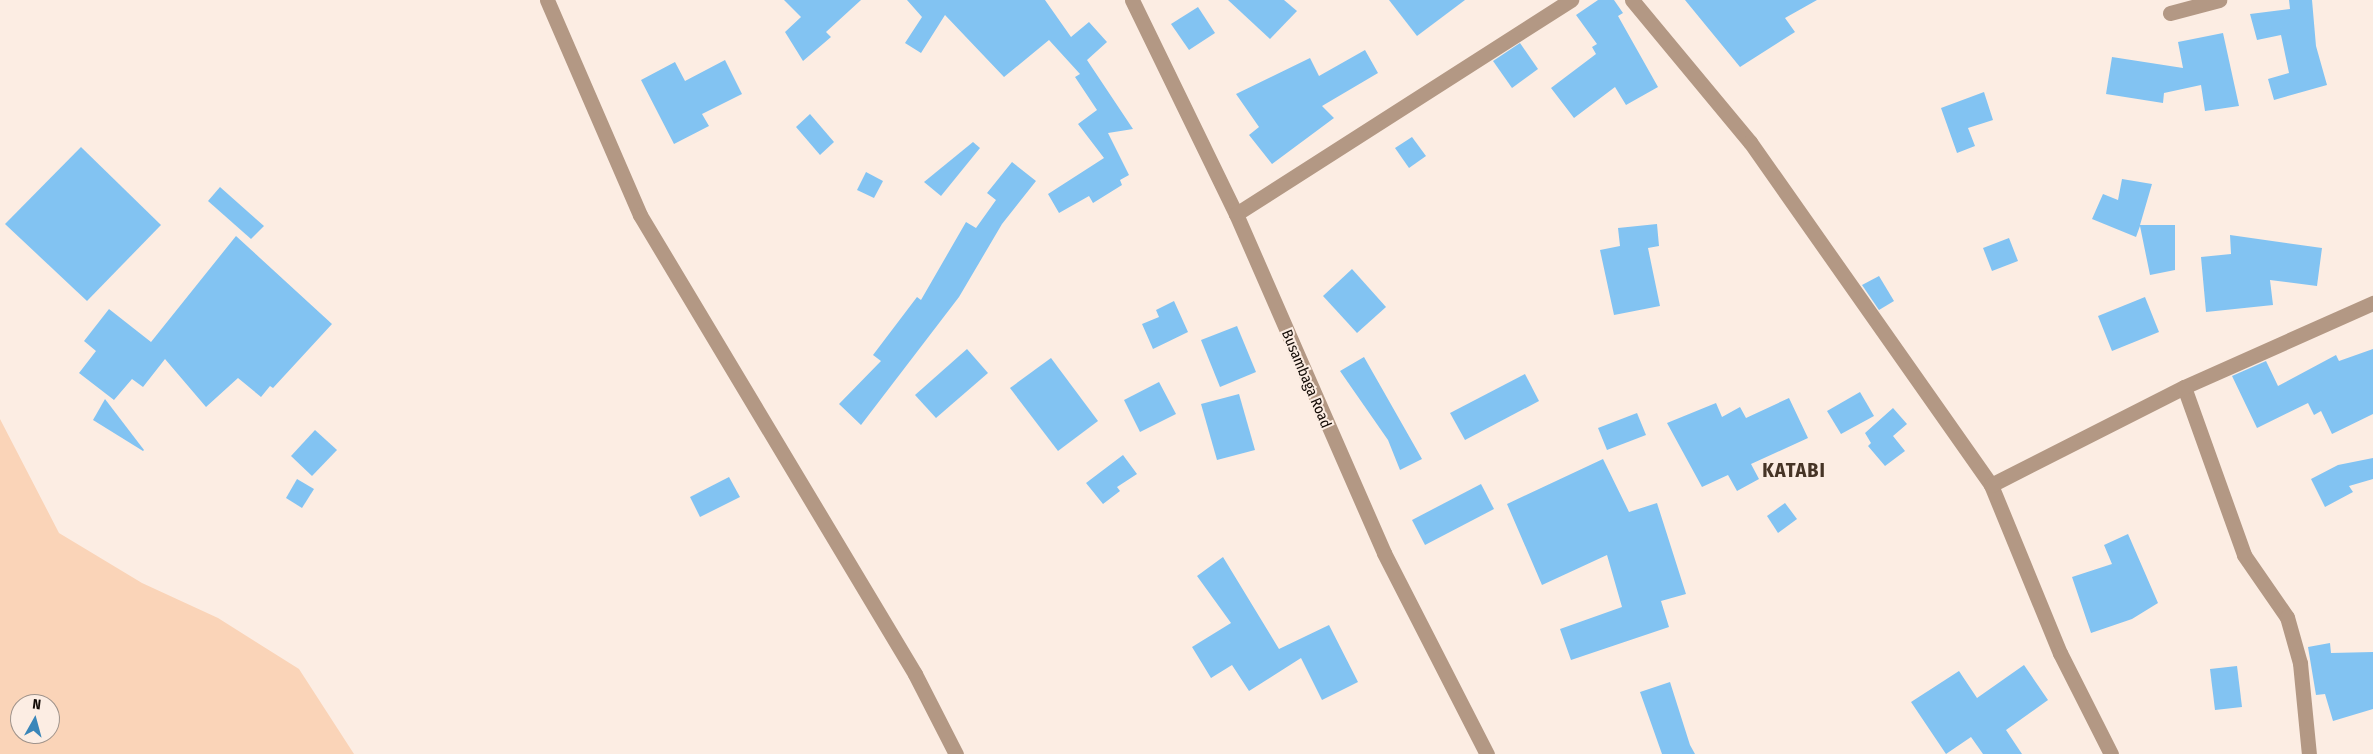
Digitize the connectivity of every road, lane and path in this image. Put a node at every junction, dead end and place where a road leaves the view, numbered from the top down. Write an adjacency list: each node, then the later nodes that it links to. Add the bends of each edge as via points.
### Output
1 (547, 0): 11 (street, via 640,215 915,674)
2 (1132, 0): 7 (street, Busambaga Road)
3 (1571, 0): 7 (street)
4 (1632, 0): 10 (street, via 1750,142)
5 (2219, 0): 6 (street)
6 (2170, 13)
7 (1236, 214): 12 (street, Busambaga Road, via 1384,553)
8 (2373, 303): 9 (street)
9 (2184, 387): 10 (street); 14 (street, via 2244,555 2287,617 2300,663)
10 (1991, 485): 13 (street, via 2060,654)
11 (956, 754)
12 (1487, 754)
13 (2111, 754)
14 (2309, 754)

